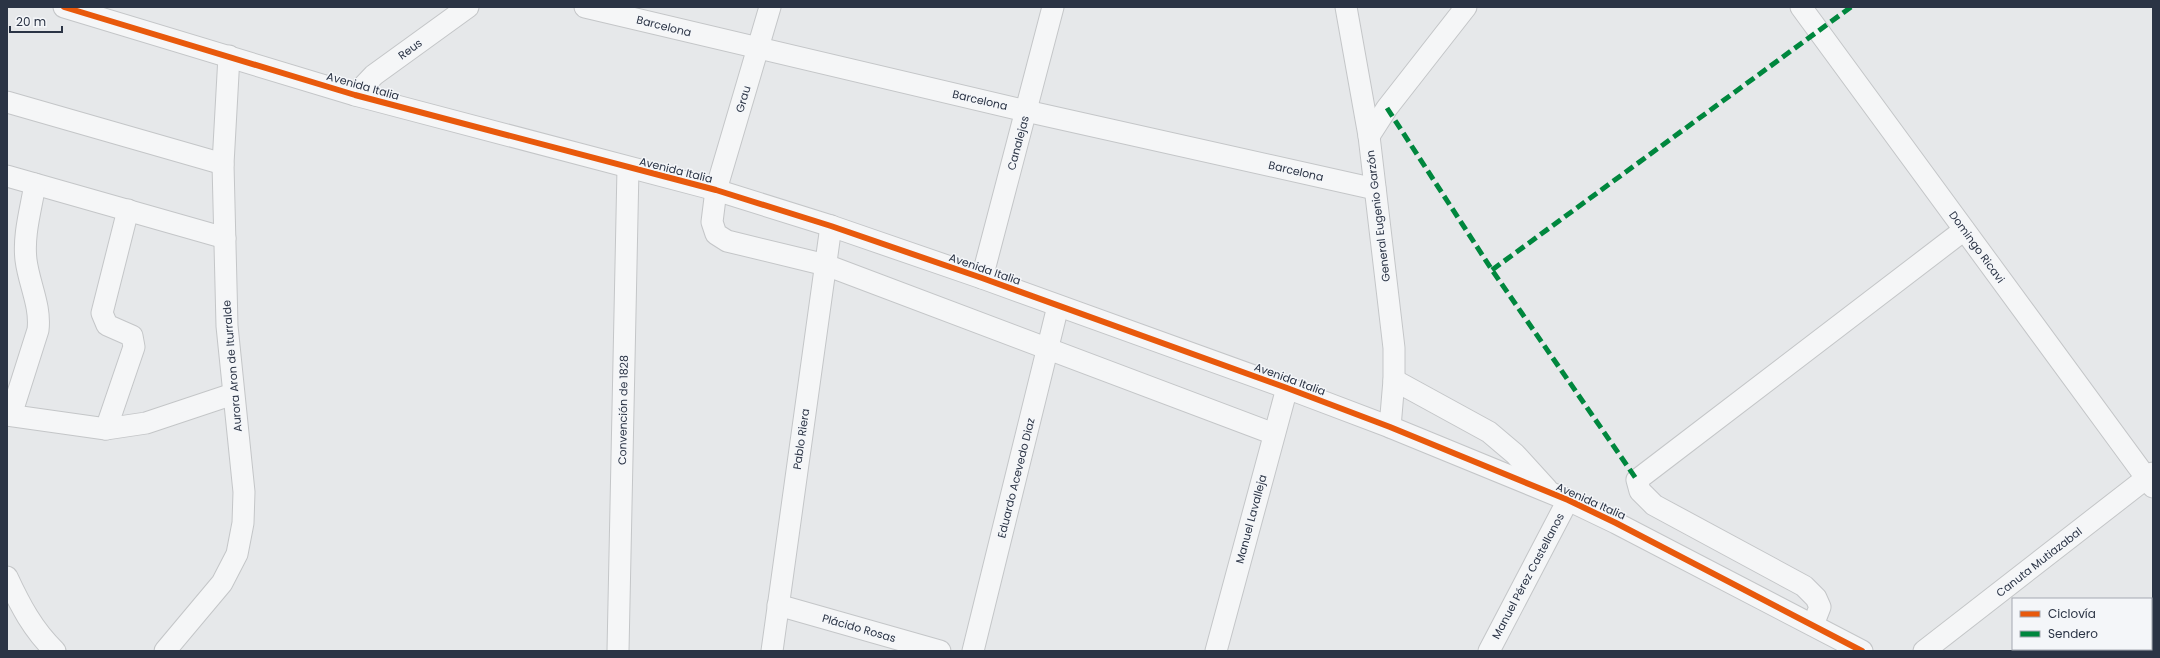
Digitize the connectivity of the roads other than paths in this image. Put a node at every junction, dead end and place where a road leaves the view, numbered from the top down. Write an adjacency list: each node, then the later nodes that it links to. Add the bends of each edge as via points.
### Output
1 (64, 7): 9 (street, Avenida Italia)
2 (468, 7): 12 (street, Reus, via 374,75)
3 (585, 7): 10 (street, Barcelona)
4 (770, 7): 10 (street, Grau)
5 (1053, 7): 14 (street, Canalejas)
6 (1346, 7): 15 (street, General Eugenio Garzón)
7 (1466, 7): 15 (street)
8 (1801, 7): 24 (street, Domingo Ricavi)
9 (106, 12): 11 (street, Avenida Italia)
10 (758, 49): 14 (street, Barcelona); 21 (street, Grau)
11 (229, 56): 12 (street, Avenida Italia); 16 (street, Aurora Aron de Iturralde)
12 (355, 95): 17 (street, Avenida Italia)
13 (7, 102): 16 (street)
14 (1026, 111): 20 (street, Barcelona); 27 (street, Canalejas)
15 (1368, 136): 20 (street, General Eugenio Garzón)
16 (223, 164): 25 (street, Aurora Aron de Iturralde)
17 (628, 168): 21 (street, Avenida Italia); 44 (street, Convención de 1828)
18 (7, 176): 19 (street)
19 (35, 184): 22 (street); 33 (street, via 25,244 26,263 39,319 38,330)
20 (1375, 189): 30 (street, General Eugenio Garzón, via 1394,348)
21 (716, 190): 23 (street, Avenida Italia); 26 (street, Grau, via 712,222 716,234 727,241)
22 (128, 210): 25 (street); 35 (street, via 102,313 108,325 132,336 134,347)
23 (831, 226): 26 (street, Pablo Riera); 27 (street, Avenida Italia)
24 (1964, 230): 37 (street, Domingo Ricavi); 41 (street, via 1637,480 1640,491 1654,504 1804,586 1816,598 1820,607)
25 (225, 238): 32 (street, Aurora Aron de Iturralde, via 227,326)
26 (826, 265): 29 (street, Grau); 40 (street, Pablo Riera)
27 (982, 278): 28 (street, Avenida Italia)
28 (1058, 306): 29 (street, Eduardo Acevedo Diaz); 31 (street, Avenida Italia)
29 (1047, 350): 36 (street, Grau); 47 (street, Eduardo Acevedo Diaz)
30 (1394, 380): 34 (street, General Eugenio Garzón); 38 (street, via 1489,432)
31 (1287, 388): 34 (street, Avenida Italia); 36 (street, Manuel Lavalleja)
32 (233, 394): 35 (street, via 146,423); 43 (street, Aurora Aron de Iturralde, via 244,492 243,523 237,554 222,583)
33 (9, 415): 35 (street)
34 (1390, 427): 38 (street, Avenida Italia)
35 (106, 429)
36 (1274, 434): 48 (street, Manuel Lavalleja)
37 (2151, 480): 51 (street, Canuta Mutiazabal)
38 (1559, 497): 41 (street, Avenida Italia, via 1616,523); 49 (street, Manuel Pérez Castellanos)
39 (7, 577): 42 (street, via 22,609)
40 (778, 605): 45 (street, Pablo Riera); 46 (street, Plácido Rosas)
41 (1813, 625): 50 (street, Avenida Italia)
42 (55, 651)
43 (165, 651)
44 (618, 651)
45 (772, 651)
46 (940, 651)
47 (973, 651)
48 (1216, 651)
49 (1489, 651)
50 (1862, 651)
51 (1924, 651)

